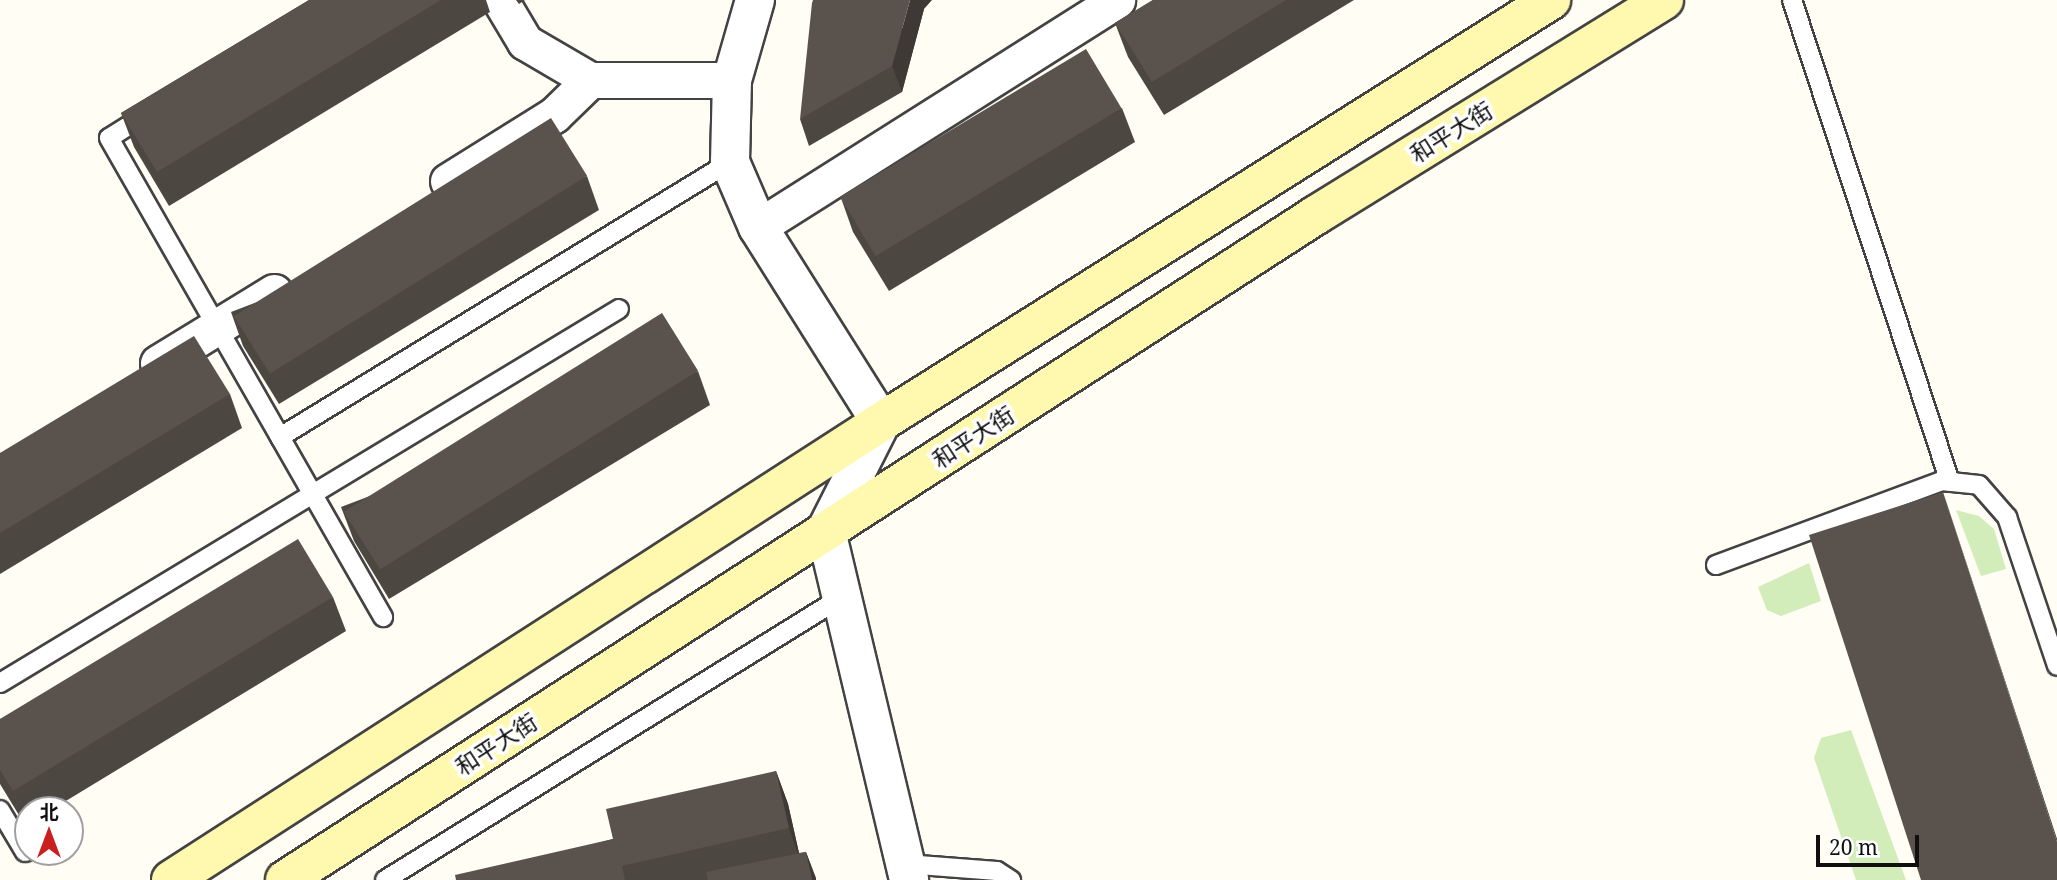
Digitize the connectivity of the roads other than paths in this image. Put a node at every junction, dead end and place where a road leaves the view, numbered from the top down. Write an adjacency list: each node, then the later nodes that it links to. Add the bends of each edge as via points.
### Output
1 (500, 0): 7 (street, via 526,42)
2 (755, 0): 8 (street)
3 (1551, 0): 17 (main road)
4 (1664, 0): 21 (main road, 和平大街, via 1316,215)
5 (1792, 0): 19 (lane)
6 (1105, 3): 12 (street)
7 (590, 80): 8 (street); 11 (street, via 554,115)
8 (732, 80): 10 (street)
9 (155, 109): 15 (lane, via 109,138)
10 (730, 162): 12 (street); 18 (lane)
11 (426, 196)
12 (758, 227): 17 (street)
13 (298, 276): 15 (street)
14 (619, 309): 20 (lane)
15 (216, 328): 16 (street); 18 (lane)
16 (125, 383)
17 (881, 422): 21 (street); 30 (main road)
18 (281, 437): 20 (lane)
19 (1950, 482): 22 (lane); 25 (lane, via 1979,485 2007,517)
20 (312, 491): 24 (lane); 26 (lane)
21 (826, 531): 23 (street); 31 (main road, 和平大街)
22 (1716, 565)
23 (842, 597): 29 (street); 32 (lane)
24 (383, 617)
25 (2057, 666)
26 (0, 683)
27 (0, 810): 28 (lane)
28 (14, 834)
29 (907, 872): 33 (lane, via 998,871)
30 (172, 880)
31 (285, 880)
32 (385, 880)
33 (1011, 880)

